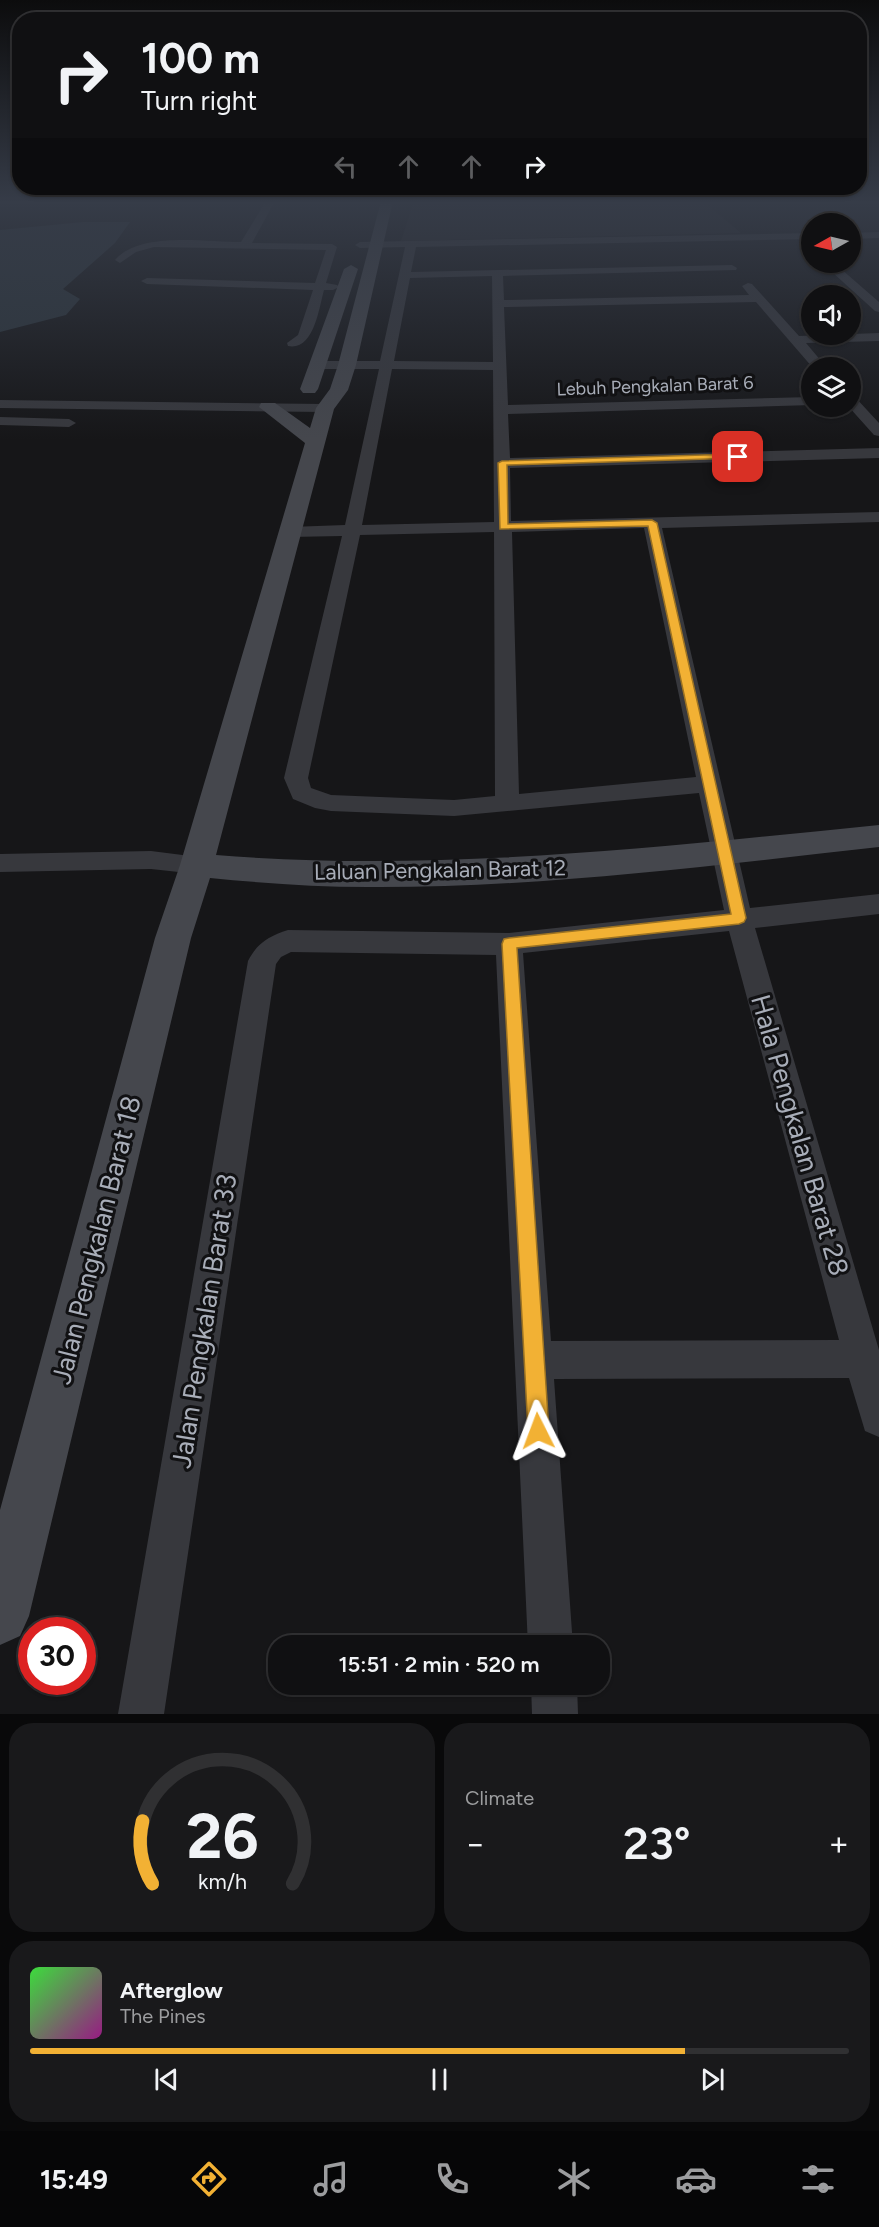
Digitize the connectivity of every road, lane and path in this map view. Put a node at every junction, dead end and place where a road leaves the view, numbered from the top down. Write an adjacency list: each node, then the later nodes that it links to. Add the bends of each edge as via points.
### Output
1 (147, 281): 11 (street)
2 (322, 281): 11 (street)
3 (335, 281): 11 (street)
4 (347, 281): 12 (street)
5 (355, 281): 12 (street)
6 (368, 281): 14 (street)
7 (404, 281): 24 (street)
8 (497, 281): 15 (street)
9 (744, 281): 13 (street)
10 (848, 281): 17 (street)
11 (320, 286): 12 (street); 16 (street, via 334,294); 20 (street, via 304,337)
12 (345, 287): 14 (street, via 357,291); 16 (street)
13 (759, 298): 15 (street); 19 (street)
14 (362, 303): 23 (street)
15 (498, 304): 25 (street)
16 (337, 308): 22 (street)
17 (879, 308)
18 (879, 337): 19 (street)
19 (797, 340): 21 (street)
20 (293, 343)
21 (812, 357)
22 (318, 364): 23 (street); 26 (street)
23 (347, 365): 24 (street); 30 (street, via 339,390)
24 (386, 365): 25 (street); 42 (street)
25 (499, 366): 31 (street)
26 (309, 388): 29 (street); 30 (street)
27 (801, 401): 31 (street, Lebuh Pengkalan Barat 6)
28 (0, 404): 29 (street)
29 (268, 407): 30 (street); 36 (street)
30 (325, 408): 36 (street, Jalan Pengkalan Barat 18)
31 (501, 410): 38 (street)
32 (861, 412): 35 (street)
33 (69, 423): 34 (street)
34 (3, 425)
35 (879, 432)
36 (316, 441): 43 (street, Jalan Pengkalan Barat 18)
37 (879, 453): 38 (street)
38 (502, 463): 41 (street)
39 (879, 517): 40 (street)
40 (652, 523): 41 (street); 44 (street, Hala Pengkalan Barat 28)
41 (504, 527): 42 (street); 45 (street)
42 (351, 531): 43 (street); 45 (street, via 296,778 301,793 331,803 454,808)
43 (290, 532): 49 (street, Jalan Pengkalan Barat 18)
44 (708, 784): 45 (street); 47 (street, Hala Pengkalan Barat 28)
45 (507, 804)
46 (879, 836): 47 (street, Laluan Pengkalan Barat 12)
47 (724, 852): 49 (street, Laluan Pengkalan Barat 12, via 542,870 360,875); 51 (street, Hala Pengkalan Barat 28)
48 (0, 863): 49 (street, Laluan Pengkalan Barat 12, via 151,860)
49 (197, 865): 56 (street, Jalan Pengkalan Barat 18, via 173,938)
50 (879, 904): 51 (street)
51 (739, 918): 52 (street); 53 (street, Hala Pengkalan Barat 28)
52 (509, 944): 54 (street); 59 (street, Jalan Pengkalan Barat 33, via 288,941 270,949 262,961)
53 (862, 1359): 54 (street); 55 (street, Hala Pengkalan Barat 28)
54 (534, 1360): 57 (street)
55 (879, 1417)
56 (0, 1616)
57 (550, 1635)
58 (554, 1695): 60 (street)
59 (141, 1714)
60 (555, 1714)

